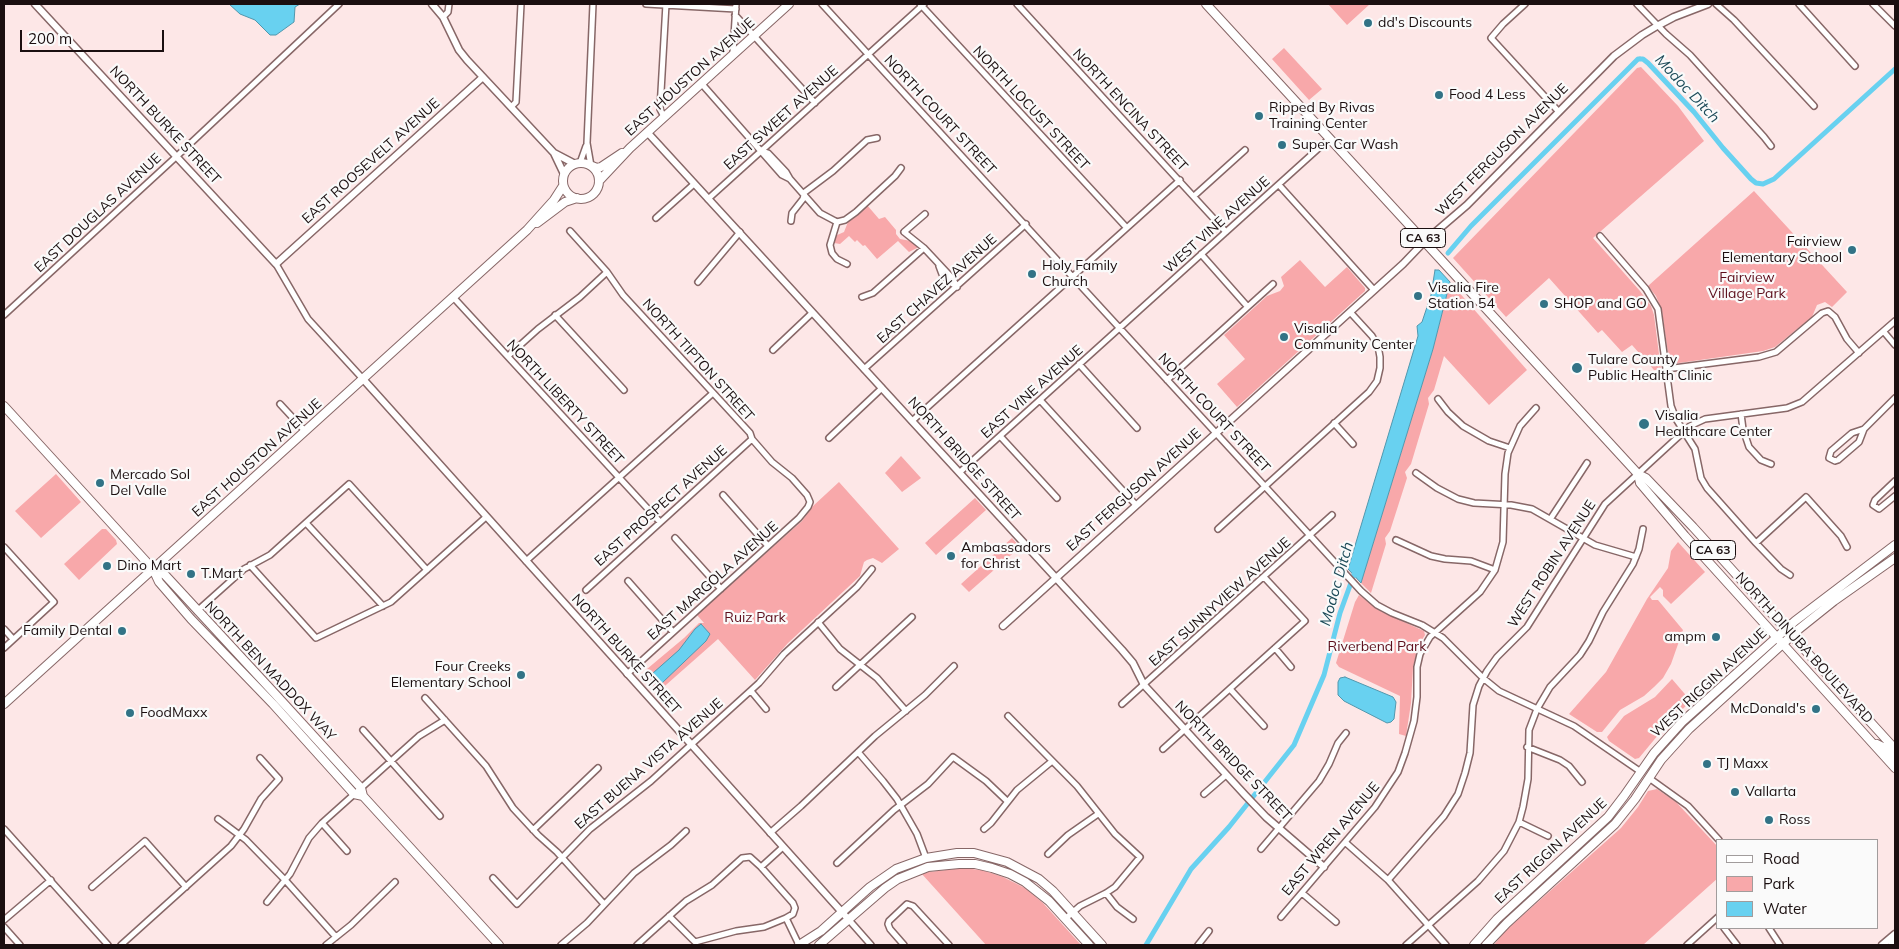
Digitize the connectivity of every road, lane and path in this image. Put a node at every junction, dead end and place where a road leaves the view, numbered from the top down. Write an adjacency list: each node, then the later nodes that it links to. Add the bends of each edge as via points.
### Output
1 (35, 4): 44 (street, NORTH BURKE STREET)
2 (339, 4): 44 (street, EAST DOUGLAS AVENUE)
3 (432, 4): 21 (street)
4 (449, 4): 21 (street)
5 (521, 4): 32 (street, via 516,102)
6 (593, 4): 38 (street)
7 (646, 4): 8 (street)
8 (666, 4): 20 (street); 34 (street, via 660,109)
9 (788, 4): 24 (main road, EAST HOUSTON AVENUE)
10 (822, 4): 26 (street, NORTH COURT STREET)
11 (1017, 4): 49 (street, NORTH ENCINA STREET)
12 (1206, 4): 37 (main road, NORTH DINUBA BOULEVARD / CA 63)
13 (1525, 4): 33 (street, via 1491,38)
14 (1637, 4): 22 (street)
15 (1708, 4): 22 (street, WEST FERGUSON AVENUE)
16 (1716, 4): 31 (street)
17 (1799, 4): 27 (street)
18 (1873, 4): 23 (street)
19 (922, 5): 26 (street, EAST SWEET AVENUE); 63 (street, NORTH LOCUST STREET)
20 (736, 9): 24 (street); 25 (street)
21 (443, 17): 28 (street, via 459,50)
22 (1657, 26): 33 (street, WEST FERGUSON AVENUE, via 1618,53); 39 (street, via 1690,55)
23 (1895, 26)
24 (753, 36): 25 (main road, EAST HOUSTON AVENUE); 30 (street)
25 (734, 53): 29 (main road, EAST HOUSTON AVENUE)
26 (869, 54): 30 (street, EAST SWEET AVENUE); 62 (street, NORTH COURT STREET)
27 (1854, 66)
28 (483, 77): 32 (street); 72 (street, EAST ROOSEVELT AVENUE)
29 (701, 83): 34 (main road, EAST HOUSTON AVENUE); 42 (street)
30 (815, 103): 42 (street, EAST SWEET AVENUE)
31 (1814, 106)
32 (512, 107): 43 (street)
33 (1559, 112): 69 (street, WEST FERGUSON AVENUE, via 1468,205)
34 (664, 117): 35 (main road, EAST HOUSTON AVENUE)
35 (647, 132): 40 (main road, EAST HOUSTON AVENUE); 51 (street, NORTH BRIDGE STREET)
36 (877, 138): 54 (street, via 868,140)
37 (1330, 138): 52 (street, WEST VINE AVENUE); 69 (main road, NORTH DINUBA BOULEVARD / CA 63)
38 (587, 143): 45 (street); 46 (street)
39 (1771, 146)
40 (630, 148): 46 (main road, EAST HOUSTON AVENUE, via 601,167); 50 (main road, EAST HOUSTON AVENUE)
41 (1245, 150): 55 (street)
42 (762, 151): 54 (street, via 768,153); 57 (street, EAST SWEET AVENUE)
43 (554, 153): 45 (street); 48 (street)
44 (177, 156): 72 (street, NORTH BURKE STREET); 85 (street, EAST DOUGLAS AVENUE)
45 (577, 163): 46 (main road); 48 (main road)
46 (592, 166): 50 (main road)
47 (901, 168): 61 (street, via 856,212)
48 (564, 174): 53 (main road)
49 (1180, 180): 55 (street, NORTH ENCINA STREET); 63 (street)
50 (599, 181): 56 (main road, via 590,196)
51 (694, 184): 57 (street, NORTH BRIDGE STREET); 59 (street)
52 (1279, 185): 67 (street, WEST VINE AVENUE); 79 (street)
53 (563, 186): 56 (main road, via 568,194); 64 (main road, EAST HOUSTON AVENUE)
54 (804, 195): 60 (street, via 792,213); 61 (street, via 820,213)
55 (1194, 196): 67 (street, NORTH ENCINA STREET)
56 (577, 198): 64 (main road, EAST HOUSTON AVENUE, via 565,202)
57 (708, 199): 66 (street, NORTH BRIDGE STREET)
58 (925, 214): 70 (street, via 904,232)
59 (656, 218)
60 (791, 221)
61 (837, 222): 73 (street, via 830,245 837,259)
62 (1026, 224): 75 (street, NORTH COURT STREET); 78 (street, EAST CHAVEZ AVENUE)
63 (1126, 227): 75 (street)
64 (527, 230): 80 (main road, EAST HOUSTON AVENUE)
65 (570, 231): 74 (street, NORTH TIPTON STREET)
66 (740, 232): 76 (street); 84 (street, NORTH BRIDGE STREET)
67 (1226, 232): 71 (street, WEST VINE AVENUE)
68 (1600, 236): 96 (street, via 1654,300)
69 (1425, 241): 79 (street, WEST FERGUSON AVENUE); 125 (main road, NORTH DINUBA BOULEVARD / CA 63)
70 (924, 248): 78 (street, via 942,274); 81 (street, via 873,293)
71 (1201, 254): 82 (street); 88 (street, WEST VINE AVENUE)
72 (276, 264): 97 (street, via 312,324)
73 (847, 264)
74 (607, 272): 86 (street); 101 (street, NORTH TIPTON STREET, via 623,295)
75 (1073, 277): 88 (street, NORTH COURT STREET); 109 (street)
76 (698, 282)
77 (1273, 284): 82 (street)
78 (957, 287): 95 (street, EAST CHAVEZ AVENUE)
79 (1374, 290): 83 (street, WEST FERGUSON AVENUE)
80 (453, 297): 93 (street, NORTH LIBERTY STREET); 97 (main road, EAST HOUSTON AVENUE)
81 (862, 297)
82 (1247, 306): 98 (street)
83 (1350, 312): 110 (street, via 1378,346 1380,368 1377,381 1369,392); 115 (street, WEST FERGUSON AVENUE)
84 (812, 313): 91 (street); 95 (street, NORTH BRIDGE STREET)
85 (4, 315)
86 (555, 315): 93 (street); 100 (street)
87 (1895, 321): 89 (street, WEST ROBIN AVENUE)
88 (1120, 328): 94 (street, EAST VINE AVENUE); 98 (street, NORTH COURT STREET)
89 (1884, 332): 90 (street); 92 (street, WEST ROBIN AVENUE)
90 (1895, 345)
91 (773, 350)
92 (1859, 353): 96 (street, via 1831,313 1824,311 1783,348 1768,355); 108 (street, WEST ROBIN AVENUE, via 1802,402 1787,408)
93 (508, 356): 126 (street, NORTH LIBERTY STREET)
94 (1079, 364): 104 (street, EAST VINE AVENUE); 111 (street)
95 (864, 369): 99 (street, NORTH BRIDGE STREET)
96 (1666, 369): 114 (street, via 1671,406)
97 (363, 379): 113 (main road, EAST HOUSTON AVENUE); 136 (street, NORTH BURKE STREET)
98 (1167, 380): 115 (street, NORTH COURT STREET)
99 (882, 388): 109 (street, NORTH BRIDGE STREET); 117 (street)
100 (624, 390)
101 (713, 393): 118 (street, NORTH TIPTON STREET); 126 (street)
102 (1895, 398): 112 (street)
103 (1438, 399): 120 (street, via 1471,432)
104 (1040, 400): 116 (street, EAST VINE AVENUE); 133 (street)
105 (280, 404): 113 (street)
106 (4, 406): 155 (main road, NORTH BEN MADDOX WAY)
107 (1536, 408): 120 (street, EAST WREN AVENUE, via 1520,426)
108 (1741, 414): 114 (street, WEST ROBIN AVENUE, via 1705,419); 122 (street, via 1750,447 1761,460)
109 (912, 421): 123 (street, NORTH BRIDGE STREET)
110 (1334, 423): 119 (street); 128 (street)
111 (1137, 428)
112 (1864, 429): 112 (street, via 1852,433 1831,451 1829,458 1838,460 1859,442)
113 (305, 431): 155 (main road, EAST HOUSTON AVENUE)
114 (1684, 431): 125 (street, WEST ROBIN AVENUE); 146 (street, via 1695,449 1698,470 1707,488)
115 (1216, 433): 128 (street, NORTH COURT STREET); 133 (street, EAST FERGUSON AVENUE)
116 (1000, 436): 123 (street, EAST VINE AVENUE); 131 (street)
117 (829, 438)
118 (752, 439): 132 (street, NORTH TIPTON STREET, via 772,462 792,478); 138 (street, EAST PROSPECT AVENUE)
119 (1352, 444)
120 (1510, 448): 134 (street, EAST WREN AVENUE)
121 (1587, 463): 137 (street)
122 (1771, 464)
123 (960, 472): 160 (street, NORTH BRIDGE STREET)
124 (1416, 473): 134 (street, via 1458,499)
125 (1638, 474): 144 (street, WEST ROBIN AVENUE, via 1605,504); 171 (main road, NORTH DINUBA BOULEVARD / CA 63, via 1646,478); 175 (main road, NORTH DINUBA BOULEVARD / CA 63, via 1640,483)
126 (619, 477): 138 (street, NORTH LIBERTY STREET); 153 (street)
127 (1895, 481): 130 (street, via 1873,505 1879,509)
128 (1265, 486): 140 (street); 142 (street, NORTH COURT STREET)
129 (723, 495): 148 (street)
130 (1895, 496)
131 (1057, 498)
132 (810, 502): 148 (street, EAST MARGOLA AVENUE, via 804,513)
133 (1136, 505): 160 (street, EAST FERGUSON AVENUE)
134 (1505, 505): 137 (street, via 1518,505); 158 (street, EAST WREN AVENUE, via 1503,542)
135 (1332, 515): 142 (street, EAST SUNNYVIEW AVENUE)
136 (486, 517): 153 (street, NORTH BURKE STREET); 157 (street)
137 (1551, 518): 144 (street)
138 (660, 522): 164 (street, EAST PROSPECT AVENUE)
139 (306, 523): 154 (street, via 270,555); 157 (street, via 349,484); 165 (street)
140 (1218, 529)
141 (1643, 529): 151 (street)
142 (1310, 535): 161 (street, EAST SUNNYVIEW AVENUE); 173 (street, NORTH COURT STREET, via 1377,605)
143 (675, 538): 163 (street)
144 (1583, 538): 151 (street, via 1603,548); 184 (street, WEST ROBIN AVENUE, via 1527,628 1497,658)
145 (1396, 540): 158 (street, via 1431,556 1471,561)
146 (1756, 543): 150 (street, via 1806,497 1841,536); 159 (street)
147 (1895, 544): 171 (main road, WEST RIGGIN AVENUE)
148 (768, 546): 163 (street, EAST MARGOLA AVENUE)
149 (4, 547): 176 (street, via 54,602)
150 (1847, 548)
151 (1636, 557): 193 (street, via 1584,648 1550,687)
152 (1895, 558): 174 (main road, WEST RIGGIN AVENUE)
153 (526, 561): 183 (street, NORTH BURKE STREET)
154 (250, 565): 165 (street, via 316,638); 166 (street)
155 (153, 569): 166 (main road, NORTH BEN MADDOX WAY, via 165,575); 190 (main road, EAST HOUSTON AVENUE); 218 (main road, NORTH BEN MADDOX WAY, via 159,582 191,619)
156 (872, 569): 168 (street, EAST BUENA VISTA AVENUE)
157 (427, 570): 165 (street, via 398,597)
158 (1495, 570): 173 (street, EAST WREN AVENUE, via 1480,592)
159 (1790, 575)
160 (1056, 577): 169 (street, EAST FERGUSON AVENUE); 185 (street, NORTH BRIDGE STREET, via 1133,663)
161 (1264, 577): 179 (street, via 1305,621); 185 (street, EAST SUNNYVIEW AVENUE)
162 (628, 581): 172 (street)
163 (721, 589): 172 (street, EAST MARGOLA AVENUE)
164 (586, 590)
165 (383, 606)
166 (198, 611): 218 (main road, NORTH BEN MADDOX WAY)
167 (912, 617): 180 (street)
168 (818, 622): 180 (street, via 840,649); 188 (street, EAST BUENA VISTA AVENUE)
169 (1002, 626)
170 (4, 629): 176 (street)
171 (1786, 629): 174 (main road, NORTH DINUBA BOULEVARD / CA 63); 175 (main road, WEST RIGGIN AVENUE)
172 (673, 632): 183 (street, EAST MARGOLA AVENUE)
173 (1434, 632): 184 (street, NORTH COURT STREET); 237 (street, EAST WREN AVENUE, via 1418,660 1414,721 1398,772 1381,800)
174 (1792, 635): 177 (main road, WEST RIGGIN AVENUE); 206 (main road, NORTH DINUBA BOULEVARD / CA 63)
175 (1777, 636): 177 (main road, NORTH DINUBA BOULEVARD / CA 63); 196 (main road, WEST RIGGIN AVENUE)
176 (13, 639): 178 (street)
177 (1783, 643): 202 (main road, NORTH DINUBA BOULEVARD / CA 63); 216 (main road, WEST RIGGIN AVENUE, via 1682,736)
178 (4, 648)
179 (1274, 648): 182 (street); 187 (street)
180 (859, 665): 186 (street); 194 (street, via 877,678)
181 (954, 666): 194 (street)
182 (1291, 667)
183 (627, 674): 203 (street, NORTH BURKE STREET)
184 (1483, 678): 193 (street, NORTH COURT STREET, via 1504,694); 249 (street, WEST ROBIN AVENUE, via 1473,705 1470,753 1458,794 1444,816)
185 (1144, 685): 191 (street, EAST SUNNYVIEW AVENUE); 200 (street, NORTH BRIDGE STREET)
186 (836, 687)
187 (1230, 689): 198 (street); 200 (street)
188 (750, 691): 192 (street); 203 (street, EAST BUENA VISTA AVENUE)
189 (425, 698): 197 (street)
190 (4, 704)
191 (1122, 704)
192 (766, 709)
193 (1536, 709): 204 (street); 214 (street, NORTH COURT STREET, via 1579,729)
194 (906, 711): 207 (street)
195 (1008, 716): 211 (street)
196 (1686, 718): 214 (main road, WEST RIGGIN AVENUE); 216 (main road, via 1650,765)
197 (445, 720): 210 (street, via 419,736); 230 (street, via 486,766 513,808)
198 (1264, 726)
199 (363, 730): 210 (street)
200 (1185, 730): 205 (street); 215 (street, NORTH BRIDGE STREET)
201 (1346, 733): 227 (street, via 1319,781)
202 (1870, 740): 209 (main road, via 1885,748); 213 (main road, NORTH DINUBA BOULEVARD / CA 63)
203 (691, 744): 232 (street, NORTH BURKE STREET); 242 (street, EAST BUENA VISTA AVENUE, via 651,781 590,829)
204 (1527, 747): 217 (street, via 1560,760); 225 (street, via 1526,791)
205 (1163, 749)
206 (1895, 749)
207 (858, 752): 221 (street); 232 (street)
208 (260, 758): 233 (street, via 279,779 261,799)
209 (1895, 759)
210 (391, 761): 218 (street); 223 (street)
211 (1051, 762): 220 (street); 222 (street, via 1077,786)
212 (598, 768): 230 (street)
213 (1895, 768)
214 (1641, 772): 235 (main road, via 1643,778); 294 (main road, EAST RIGGIN AVENUE, via 1604,820 1496,919)
215 (1226, 774): 219 (street); 227 (street, NORTH BRIDGE STREET)
216 (1649, 778): 235 (main road, EAST RIGGIN AVENUE, via 1625,812); 236 (street, via 1688,806)
217 (1582, 782)
218 (358, 791): 226 (street); 281 (main road, NORTH BEN MADDOX WAY)
219 (1204, 794)
220 (1007, 801): 221 (street, via 953,757 928,784); 229 (street)
221 (900, 805): 243 (street); 244 (street)
222 (1098, 814): 241 (street); 255 (street, via 1140,857)
223 (440, 816)
224 (218, 819): 233 (street)
225 (1518, 822): 234 (street); 269 (street, via 1504,851 1486,873)
226 (322, 823): 240 (street); 250 (street)
227 (1279, 828): 239 (street); 246 (street, NORTH BRIDGE STREET)
228 (4, 829): 248 (street)
229 (984, 829)
230 (533, 830): 242 (street)
231 (686, 831): 257 (street, via 634,873)
232 (770, 832): 238 (street, NORTH BURKE STREET)
233 (239, 834): 250 (street); 253 (street, via 222,855)
234 (1548, 836)
235 (1600, 838): 295 (main road, EAST RIGGIN AVENUE)
236 (1718, 839)
237 (1346, 843): 246 (street, EAST WREN AVENUE); 249 (street)
238 (783, 847): 245 (street); 258 (street, NORTH BURKE STREET)
239 (1261, 849)
240 (347, 851)
241 (1048, 854)
242 (562, 858): 247 (street, EAST BUENA VISTA AVENUE, via 517,904); 257 (street)
243 (926, 858): 258 (main road, via 890,873); 259 (main road, via 974,853 1007,862 1039,880)
244 (837, 863)
245 (761, 867): 260 (street, via 750,857 742,858); 262 (street, via 793,903 793,914)
246 (1324, 867): 254 (street, EAST WREN AVENUE)
247 (493, 878)
248 (51, 880): 266 (street); 278 (street)
249 (1388, 880): 269 (street)
250 (286, 881): 256 (street); 275 (street)
251 (395, 882): 275 (street)
252 (92, 887): 253 (street, via 145,841)
253 (186, 887): 279 (street)
254 (1302, 892): 261 (street, EAST WREN AVENUE); 268 (street)
255 (1106, 894): 259 (street); 264 (street)
256 (267, 902)
257 (604, 904): 282 (street)
258 (842, 912): 267 (street, NORTH BURKE STREET); 284 (main road)
259 (1073, 912): 263 (street); 290 (main road)
260 (670, 916): 262 (street, via 691,940 697,942 764,927); 283 (street)
261 (1281, 917)
262 (786, 918): 284 (street)
263 (1065, 919): 267 (main road, via 1036,890 1010,874 975,864 946,864 898,879); 289 (main road)
264 (1133, 919)
265 (1716, 919): 296 (street)
266 (4, 920)
267 (849, 920): 285 (main road); 286 (street, NORTH BURKE STREET)
268 (1336, 922)
269 (1429, 925): 292 (street); 293 (street)
270 (4, 927): 277 (street)
271 (1725, 929): 297 (street)
272 (1771, 929): 298 (street)
273 (1209, 931): 291 (street)
274 (1895, 934): 299 (street)
275 (336, 937): 280 (street)
276 (1895, 942): 300 (street)
277 (20, 945)
278 (108, 945)
279 (121, 945)
280 (326, 945)
281 (499, 945)
282 (561, 945)
283 (637, 945)
284 (799, 945)
285 (819, 945)
286 (872, 945)
287 (904, 945): 288 (street, via 888,924 907,904)
288 (949, 945)
289 (1089, 945)
290 (1102, 945)
291 (1198, 945)
292 (1406, 945)
293 (1446, 945)
294 (1474, 945)
295 (1486, 945)
296 (1687, 945)
297 (1737, 945)
298 (1780, 945)
299 (1882, 945)
300 (1891, 945)

